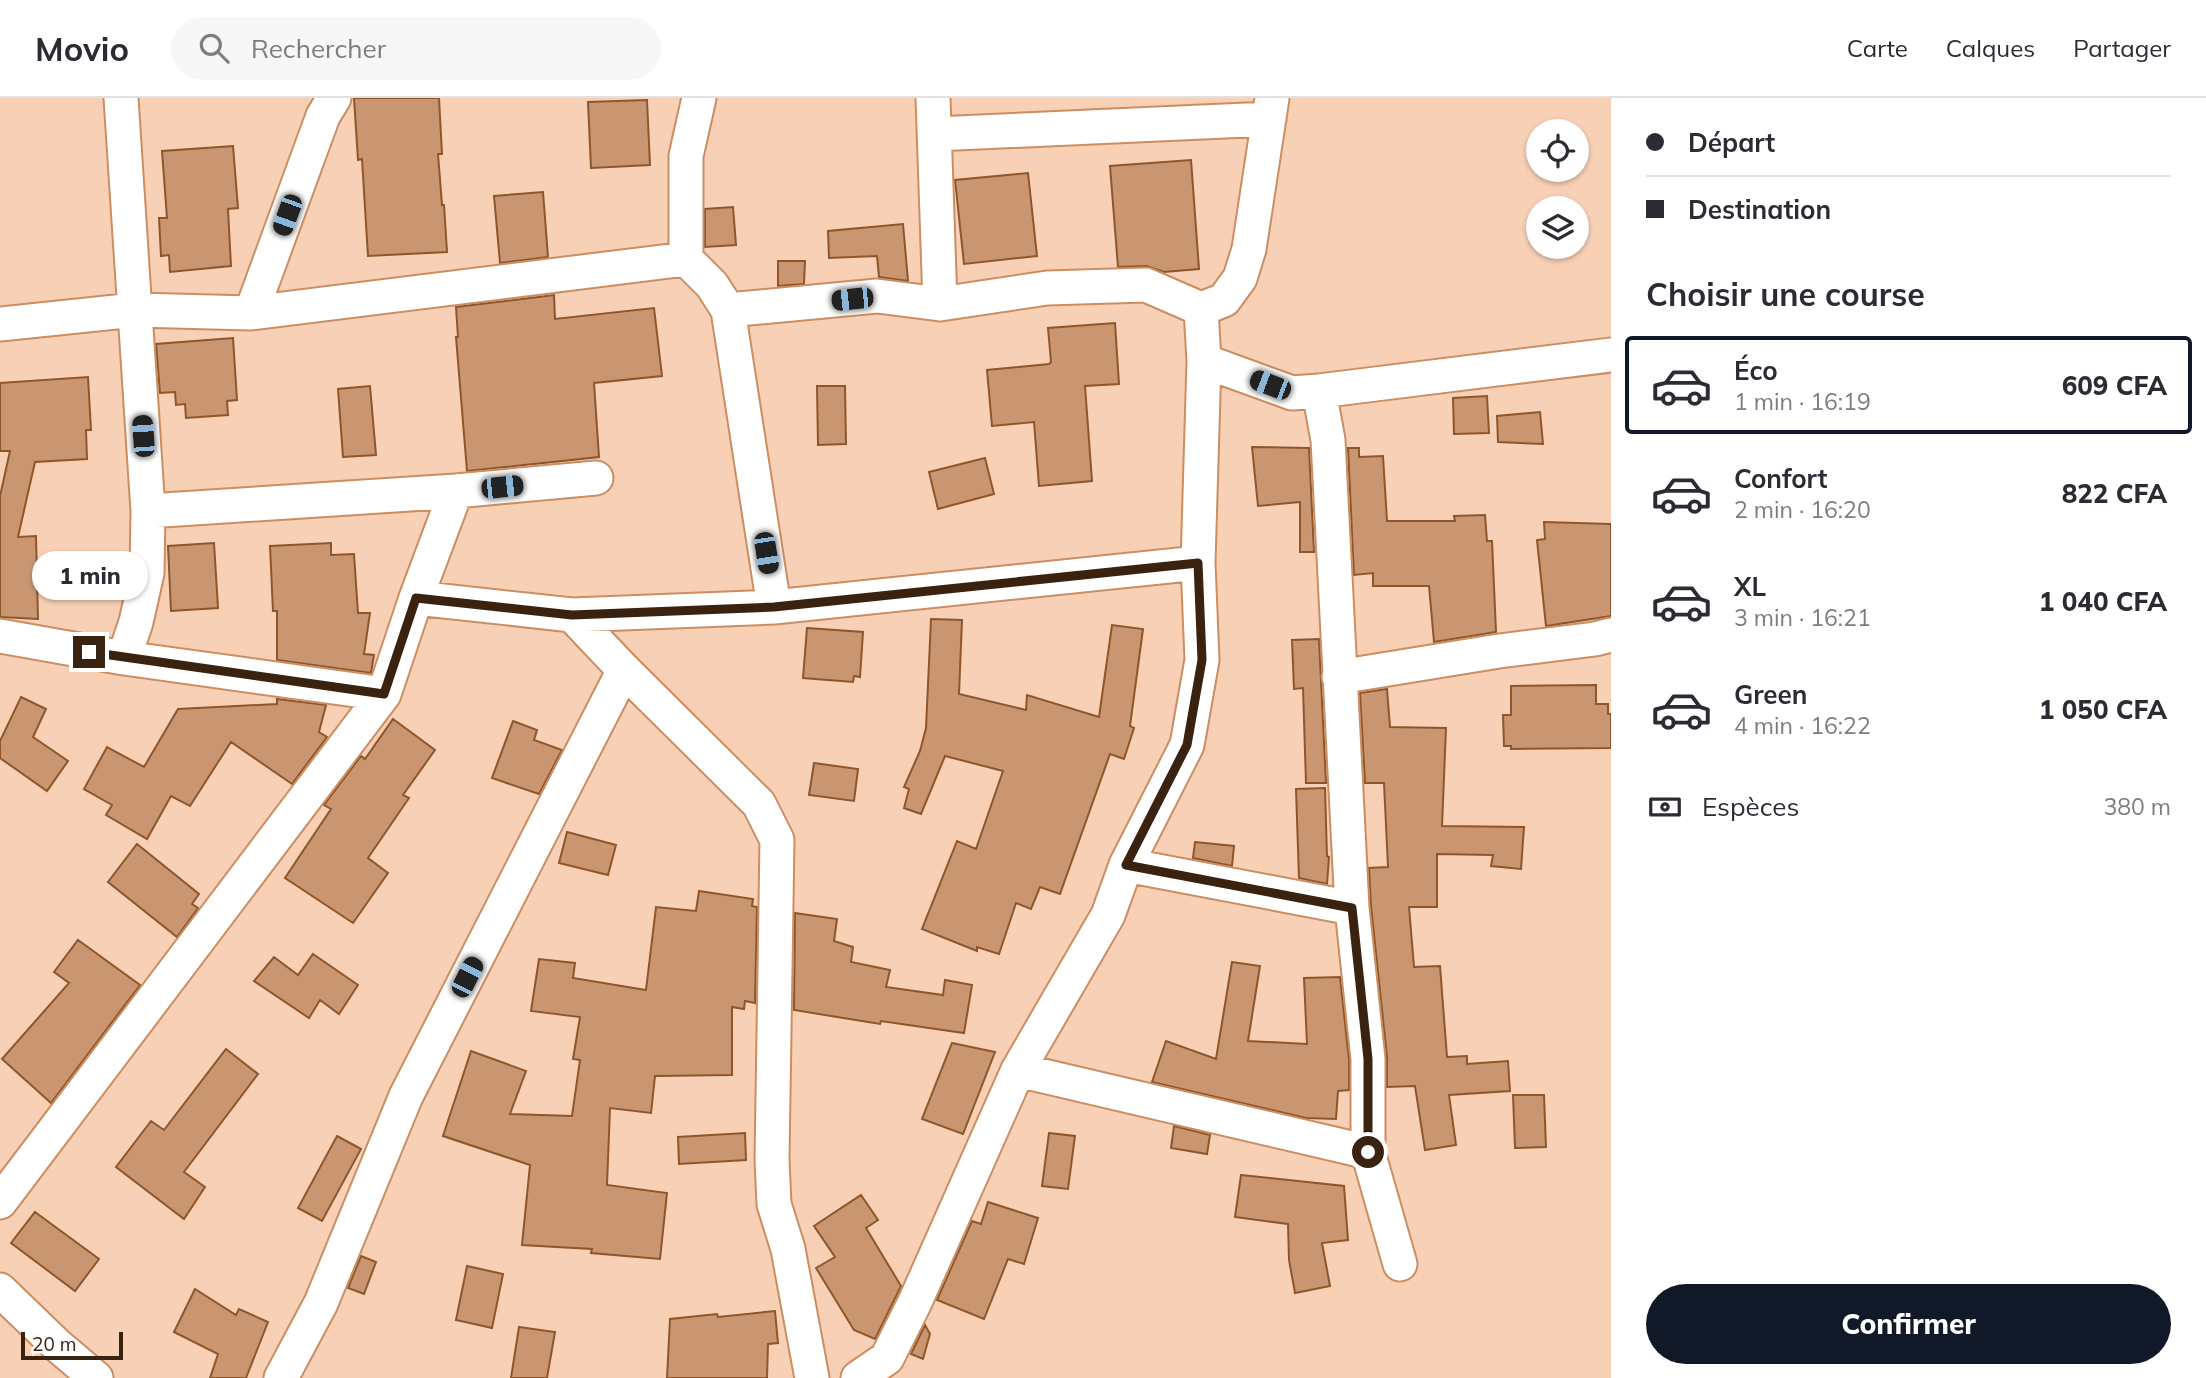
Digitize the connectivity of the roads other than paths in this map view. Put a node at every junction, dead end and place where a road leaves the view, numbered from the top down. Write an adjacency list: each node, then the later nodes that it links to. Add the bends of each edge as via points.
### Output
1 (121, 98): 10 (street)
2 (334, 98): 12 (street, via 323,116)
3 (699, 98): 7 (street, via 686,156)
4 (933, 98): 6 (street)
5 (1271, 108): 6 (street); 9 (street, via 1249,249 1240,278 1224,300)
6 (935, 134): 8 (street)
7 (686, 259): 11 (street, via 712,285); 12 (street)
8 (940, 304): 9 (street, via 1047,288 1146,285); 11 (street, via 877,296)
9 (1201, 309): 15 (street)
10 (135, 310): 12 (street); 13 (street); 19 (street)
11 (728, 310): 22 (street)
12 (251, 313)
13 (0, 324)
14 (1611, 355): 16 (street)
15 (1204, 360): 16 (street, via 1292,393); 20 (street)
16 (1320, 391): 28 (street, via 1328,440)
17 (596, 478): 18 (street)
18 (456, 491): 19 (street); 21 (street)
19 (148, 511): 26 (street, via 147,573)
20 (1198, 563): 22 (street); 30 (street, via 1202,660 1187,745)
21 (416, 598): 23 (street); 29 (street)
22 (774, 607): 23 (street)
23 (572, 615): 27 (street)
24 (1611, 635): 28 (street)
25 (0, 636): 26 (street)
26 (124, 658): 29 (street)
27 (624, 670): 38 (street, via 406,1096 321,1303); 39 (street, via 759,804 777,840 774,1204 788,1249)
28 (1339, 677): 31 (street)
29 (384, 694): 34 (street)
30 (1126, 865): 31 (street); 32 (street, via 1108,915)
31 (1352, 908): 33 (street, via 1368,1059)
32 (1018, 1070): 33 (street); 40 (street, via 887,1358)
33 (1368, 1152): 35 (street)
34 (0, 1202)
35 (1400, 1264)
36 (0, 1290): 37 (street)
37 (96, 1378)
38 (281, 1378)
39 (812, 1378)
40 (858, 1378)

